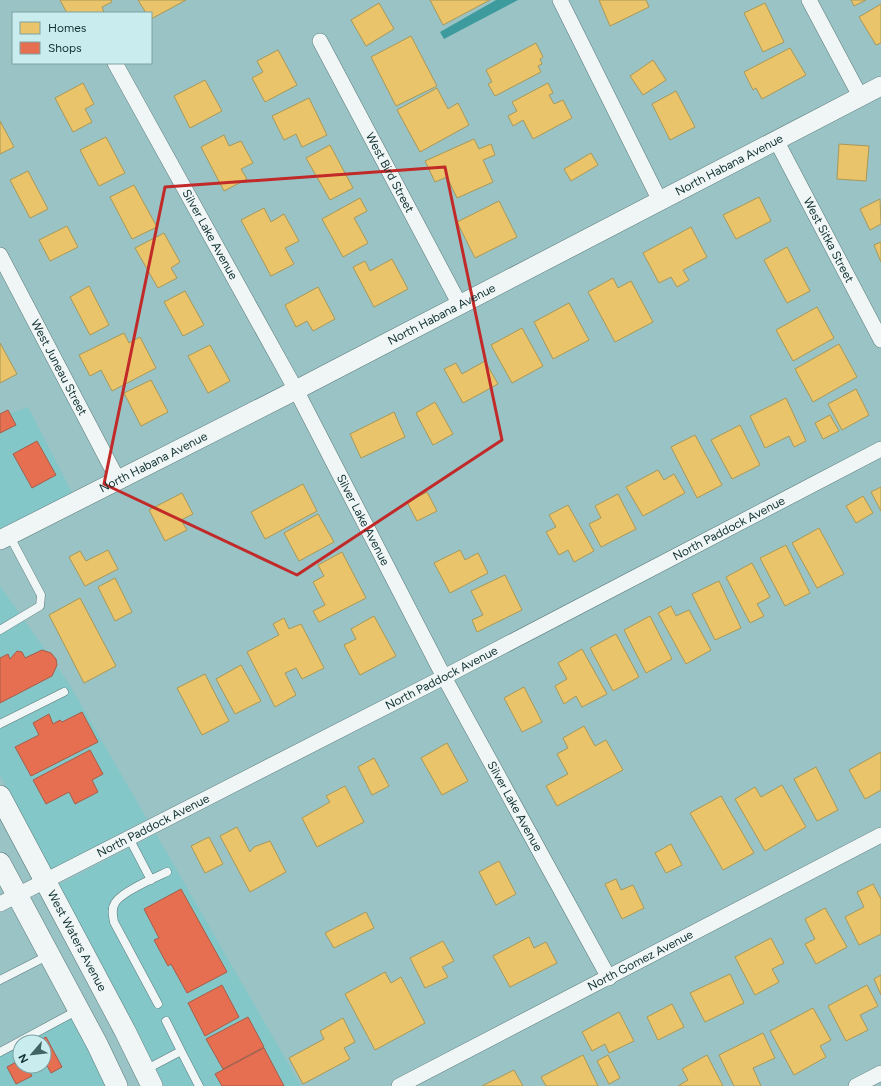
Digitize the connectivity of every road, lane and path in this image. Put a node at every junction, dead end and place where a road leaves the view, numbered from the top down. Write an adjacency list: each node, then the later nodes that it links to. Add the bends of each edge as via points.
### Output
1 (560, 0): 8 (street)
2 (809, 0): 6 (street)
3 (320, 41): 10 (street, West Bird Street)
4 (117, 64): 12 (street, Silver Lake Avenue)
5 (881, 86): 6 (street, North Habana Avenue)
6 (860, 96): 7 (street, North Habana Avenue)
7 (776, 140): 8 (street, North Habana Avenue); 11 (street, West Sitka Street)
8 (659, 199): 10 (street, North Habana Avenue)
9 (0, 255): 14 (street, West Juneau Street)
10 (460, 305): 12 (street, North Habana Avenue)
11 (881, 340)
12 (296, 390): 14 (street, North Habana Avenue); 17 (street, Silver Lake Avenue)
13 (881, 449): 17 (street, North Paddock Avenue)
14 (118, 480): 15 (street, North Habana Avenue)
15 (4, 538): 16 (lane, via 41,595 40,606)
16 (0, 630)
17 (444, 676): 22 (street, North Paddock Avenue); 29 (street, Silver Lake Avenue)
18 (64, 692): 19 (lane)
19 (0, 724)
20 (0, 796): 26 (main road, West Waters Avenue)
21 (881, 835): 29 (street, North Gomez Avenue)
22 (129, 838): 25 (lane); 26 (street, North Paddock Avenue)
23 (0, 863): 27 (main road)
24 (167, 872): 25 (lane)
25 (151, 880): 31 (lane, via 121,897 114,904 112,914)
26 (46, 882): 27 (street, North Paddock Avenue); 37 (main road, West Waters Avenue)
27 (9, 899): 28 (main road)
28 (49, 955): 30 (lane); 32 (main road)
29 (609, 978): 40 (street, North Gomez Avenue)
30 (0, 980)
31 (158, 1004)
32 (79, 1010): 35 (lane); 38 (main road)
33 (166, 1022): 34 (lane)
34 (181, 1051): 37 (lane); 39 (lane)
35 (0, 1052)
36 (881, 1073): 41 (street)
37 (148, 1078)
38 (117, 1086)
39 (199, 1086)
40 (399, 1086)
41 (856, 1086)

